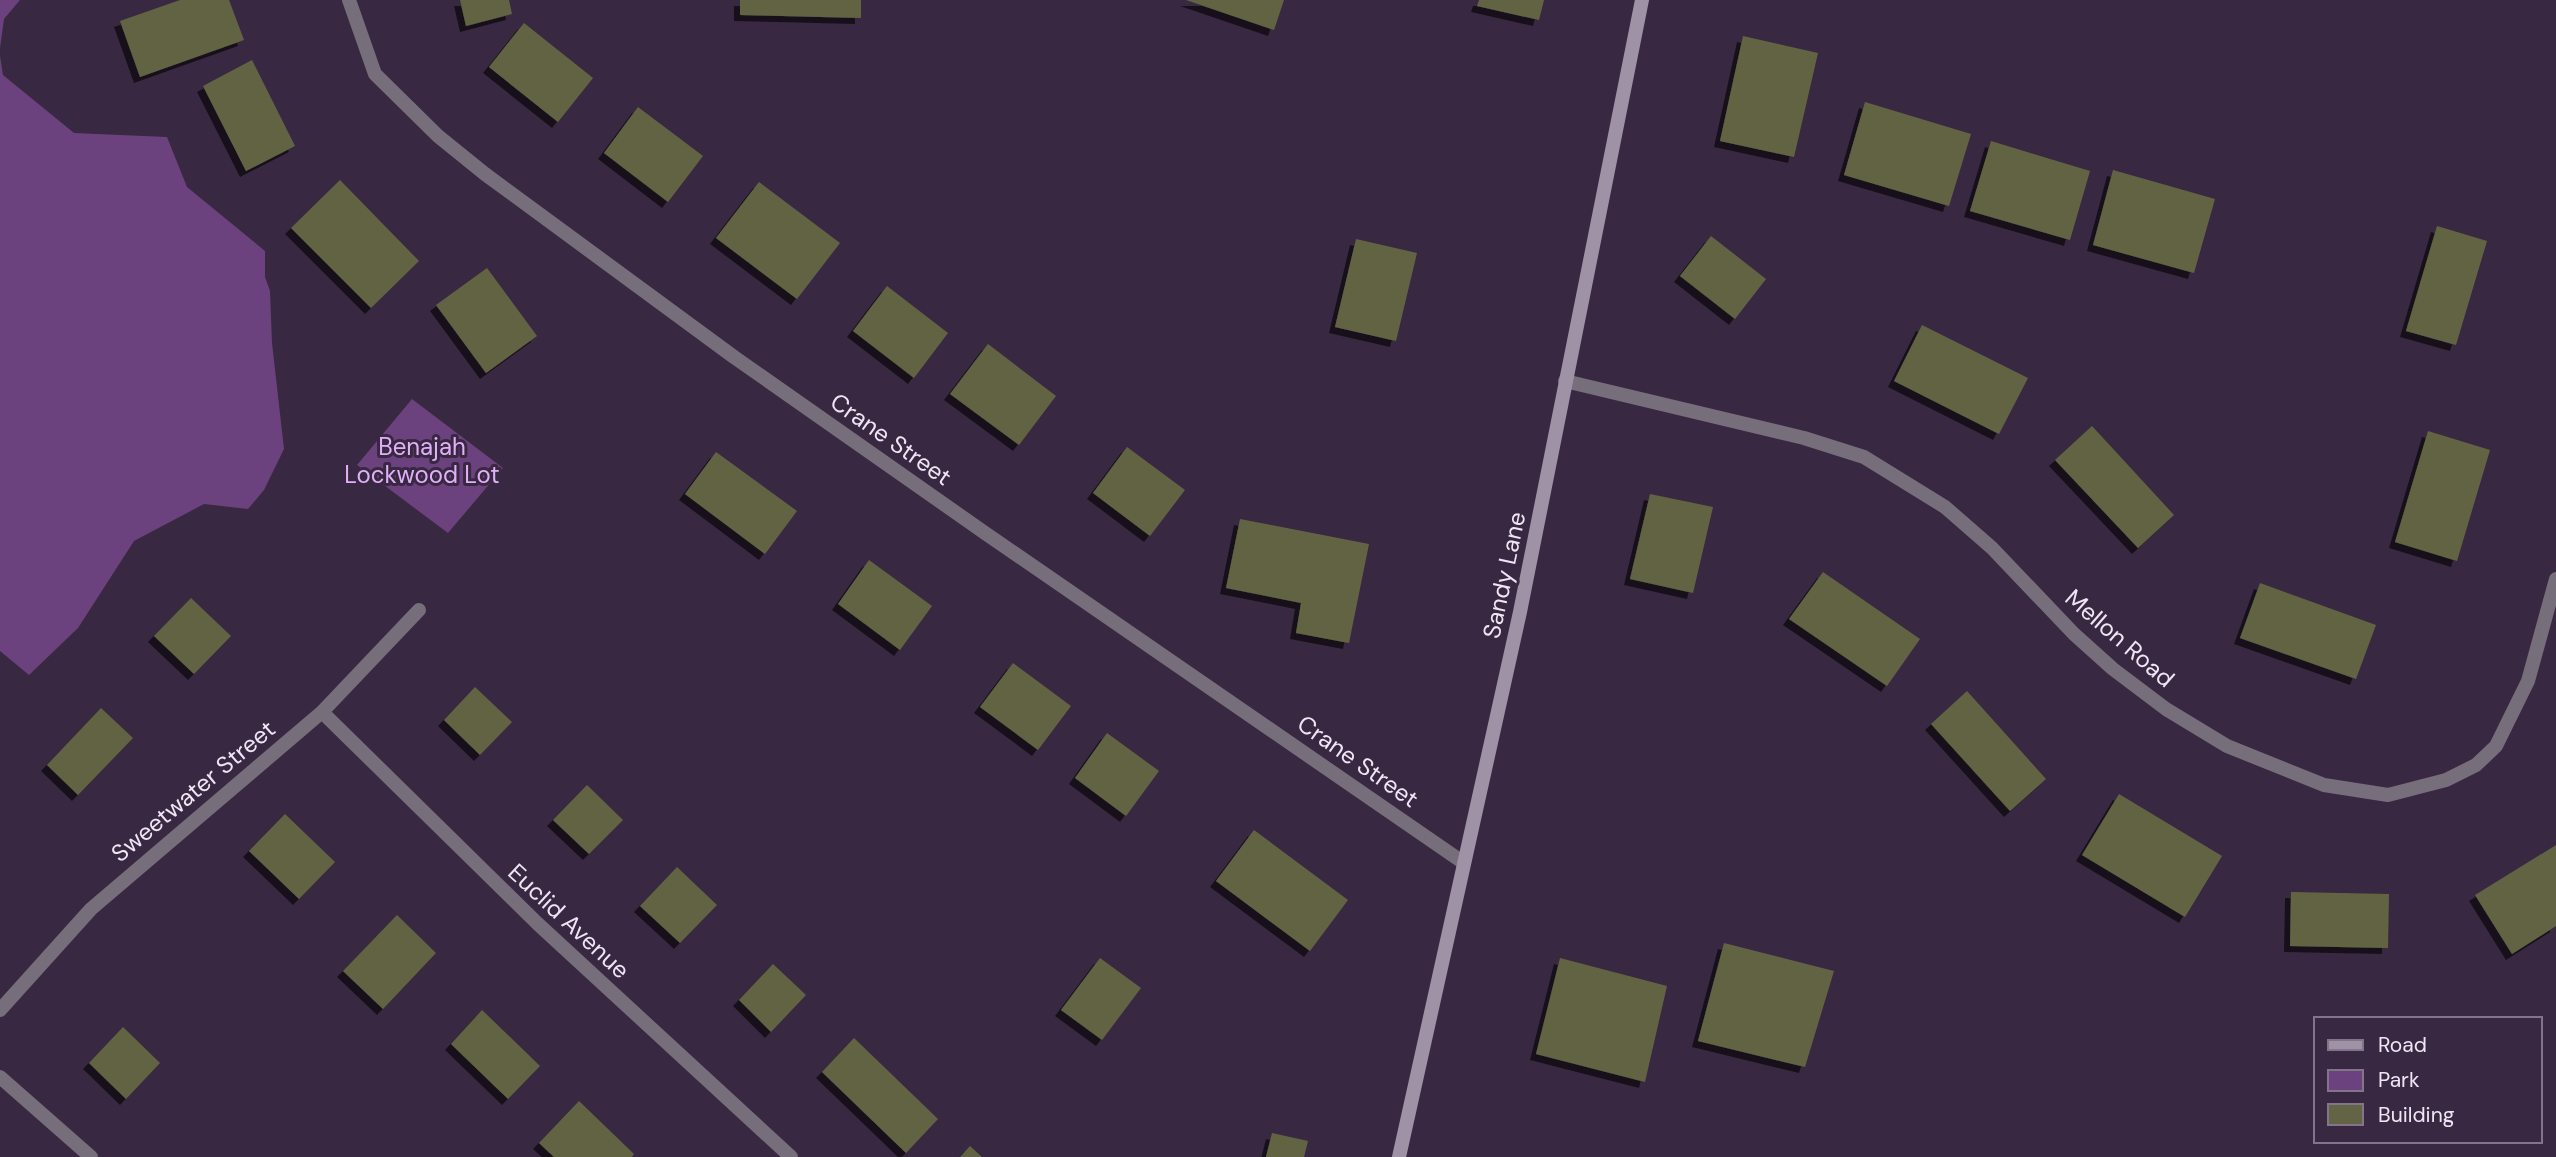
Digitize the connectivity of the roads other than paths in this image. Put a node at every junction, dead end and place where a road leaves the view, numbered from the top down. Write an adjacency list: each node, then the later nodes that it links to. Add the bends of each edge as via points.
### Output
1 (349, 0): 7 (street, Crane Street, via 375,74 485,174 985,533)
2 (1642, 0): 3 (main road, Sandy Lane)
3 (1565, 381): 4 (street, Mellon Road, via 1804,438 1864,457 1945,507 1992,548 2074,634 2166,709 2227,746 2324,785 2388,795 2446,780 2476,765 2496,746 2528,681); 7 (main road, Sandy Lane)
4 (2556, 579)
5 (419, 610): 6 (street, Sweetwater Street)
6 (322, 712): 8 (street, Sweetwater Street, via 91,909); 11 (street, Euclid Avenue, via 538,924)
7 (1464, 863): 12 (main road, Sandy Lane)
8 (0, 1010)
9 (0, 1077): 10 (street)
10 (91, 1157)
11 (791, 1157)
12 (1399, 1157)

